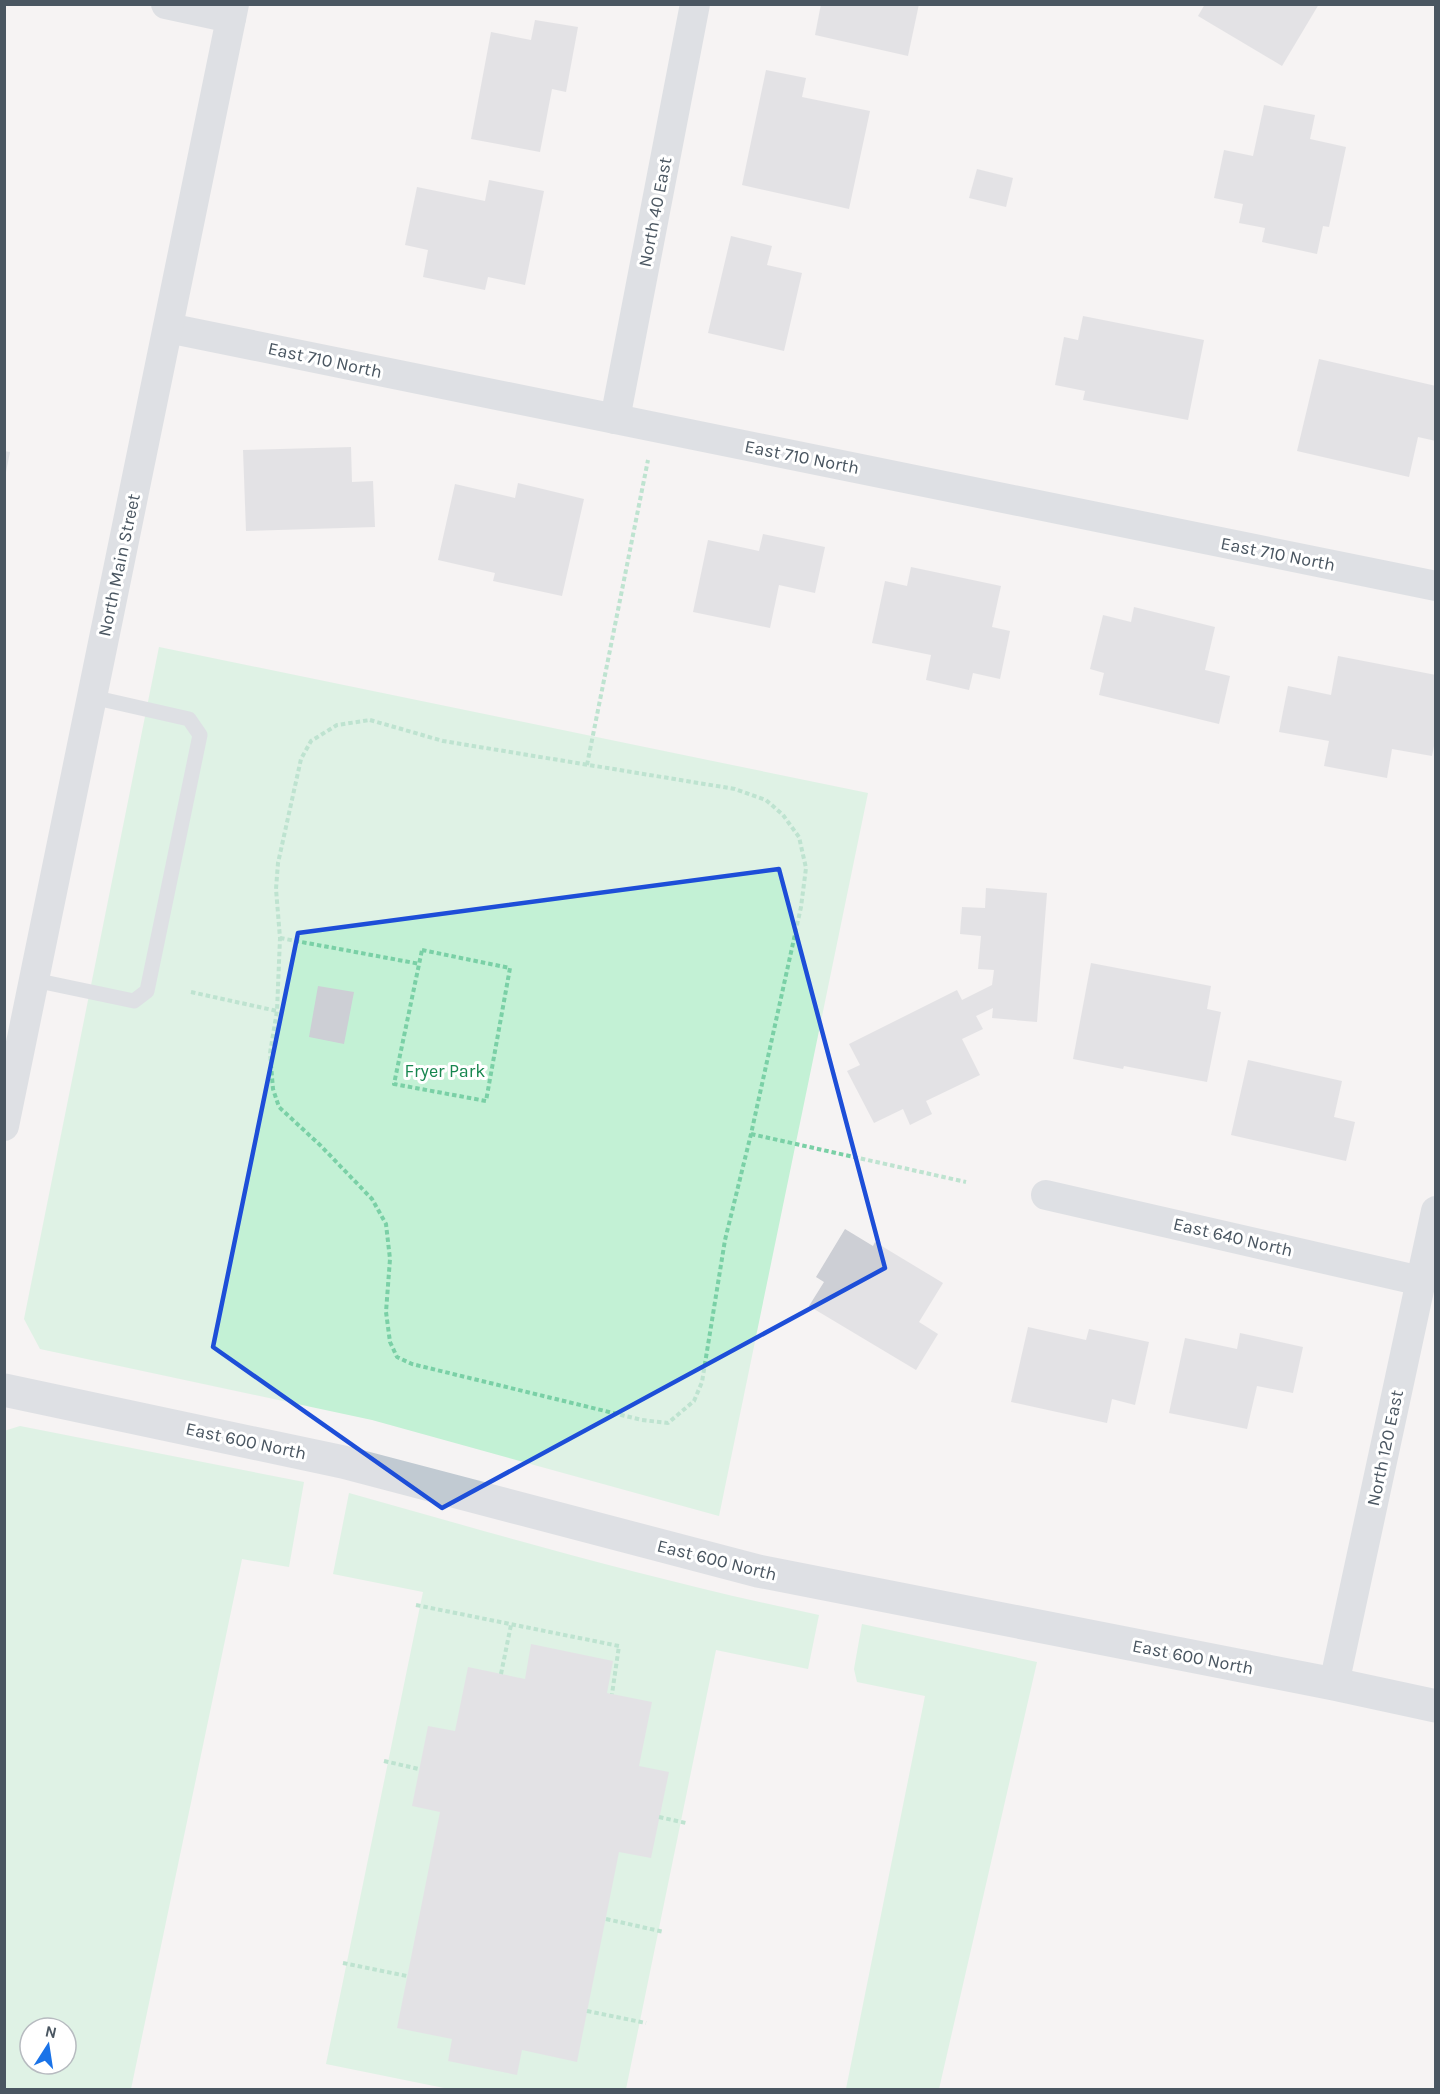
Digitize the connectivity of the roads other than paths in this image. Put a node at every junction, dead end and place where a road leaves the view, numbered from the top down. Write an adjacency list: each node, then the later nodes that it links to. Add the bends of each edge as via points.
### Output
1 (166, 4): 3 (street)
2 (695, 4): 5 (street, North 40 East)
3 (233, 11): 4 (street, North Main Street)
4 (168, 328): 5 (street, East 710 North); 7 (street, North Main Street)
5 (615, 419): 6 (street, East 710 North)
6 (1436, 586)
7 (92, 697): 8 (street, North Main Street); 8 (lane, via 189,719 200,735 191,781 147,991 134,1001)
8 (34, 980): 9 (street, North Main Street)
9 (4, 1126)
10 (1046, 1194): 12 (street, East 640 North)
11 (1436, 1211): 12 (street, North 120 East)
12 (1421, 1281): 14 (street, North 120 East)
13 (4, 1390): 14 (street, East 600 North, via 343,1462 758,1572)
14 (1334, 1684): 15 (street, East 600 North)
15 (1436, 1706)

